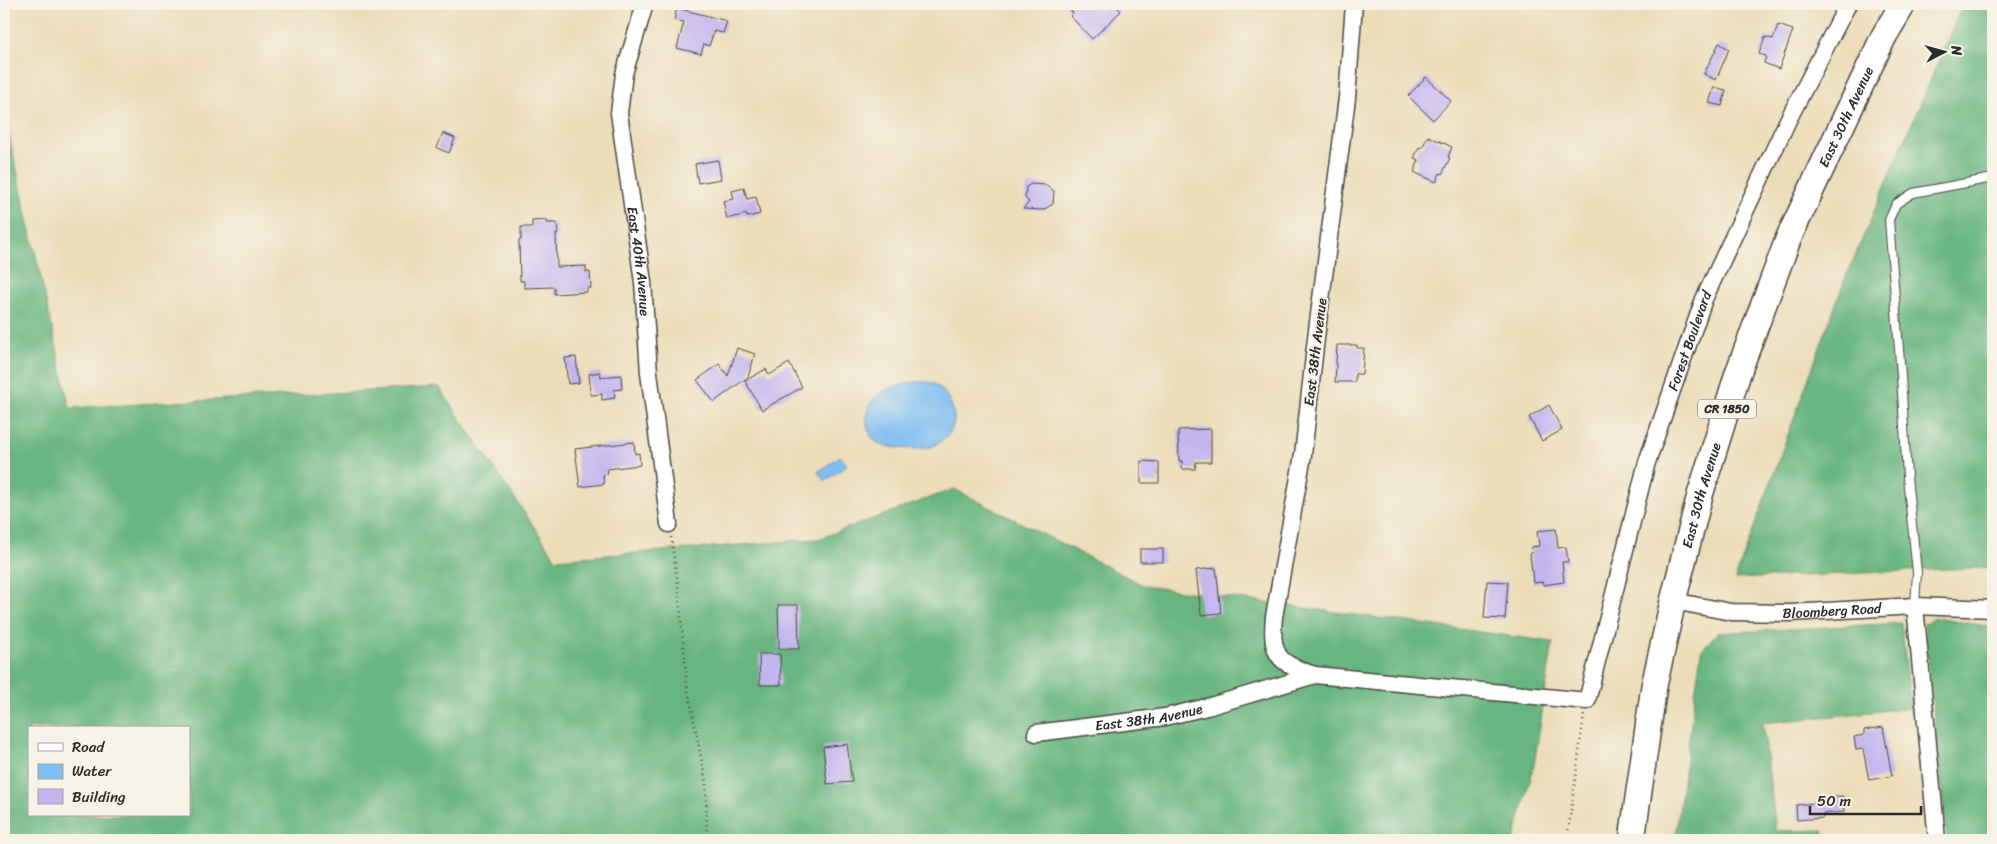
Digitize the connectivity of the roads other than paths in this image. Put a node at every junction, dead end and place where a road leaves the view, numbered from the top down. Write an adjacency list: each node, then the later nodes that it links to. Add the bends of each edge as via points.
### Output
1 (645, 4): 6 (street, East 40th Avenue, via 624,74 619,113 643,282 649,373)
2 (1354, 4): 10 (street, East 38th Avenue, via 1347,98 1304,455 1272,634 1274,647 1287,665)
3 (1848, 4): 11 (street, Forest Boulevard, via 1788,120 1704,299 1647,462)
4 (1904, 4): 7 (main road, East 30th Avenue / CR 1850, via 1884,36 1789,237 1735,383 1700,495)
5 (1993, 178): 8 (lane, via 1913,193 1896,204 1889,220 1917,572)
6 (669, 524)
7 (1673, 601): 8 (street, Bloomberg Road, via 1731,612); 13 (main road, East 30th Avenue / CR 1850, via 1654,686)
8 (1915, 606): 9 (street, Bloomberg Road); 14 (street)
9 (1993, 609)
10 (1316, 675): 11 (street, East 38th Avenue); 12 (street, East 38th Avenue, via 1165,717)
11 (1587, 700)
12 (1036, 733)
13 (1632, 840)
14 (1937, 840)

